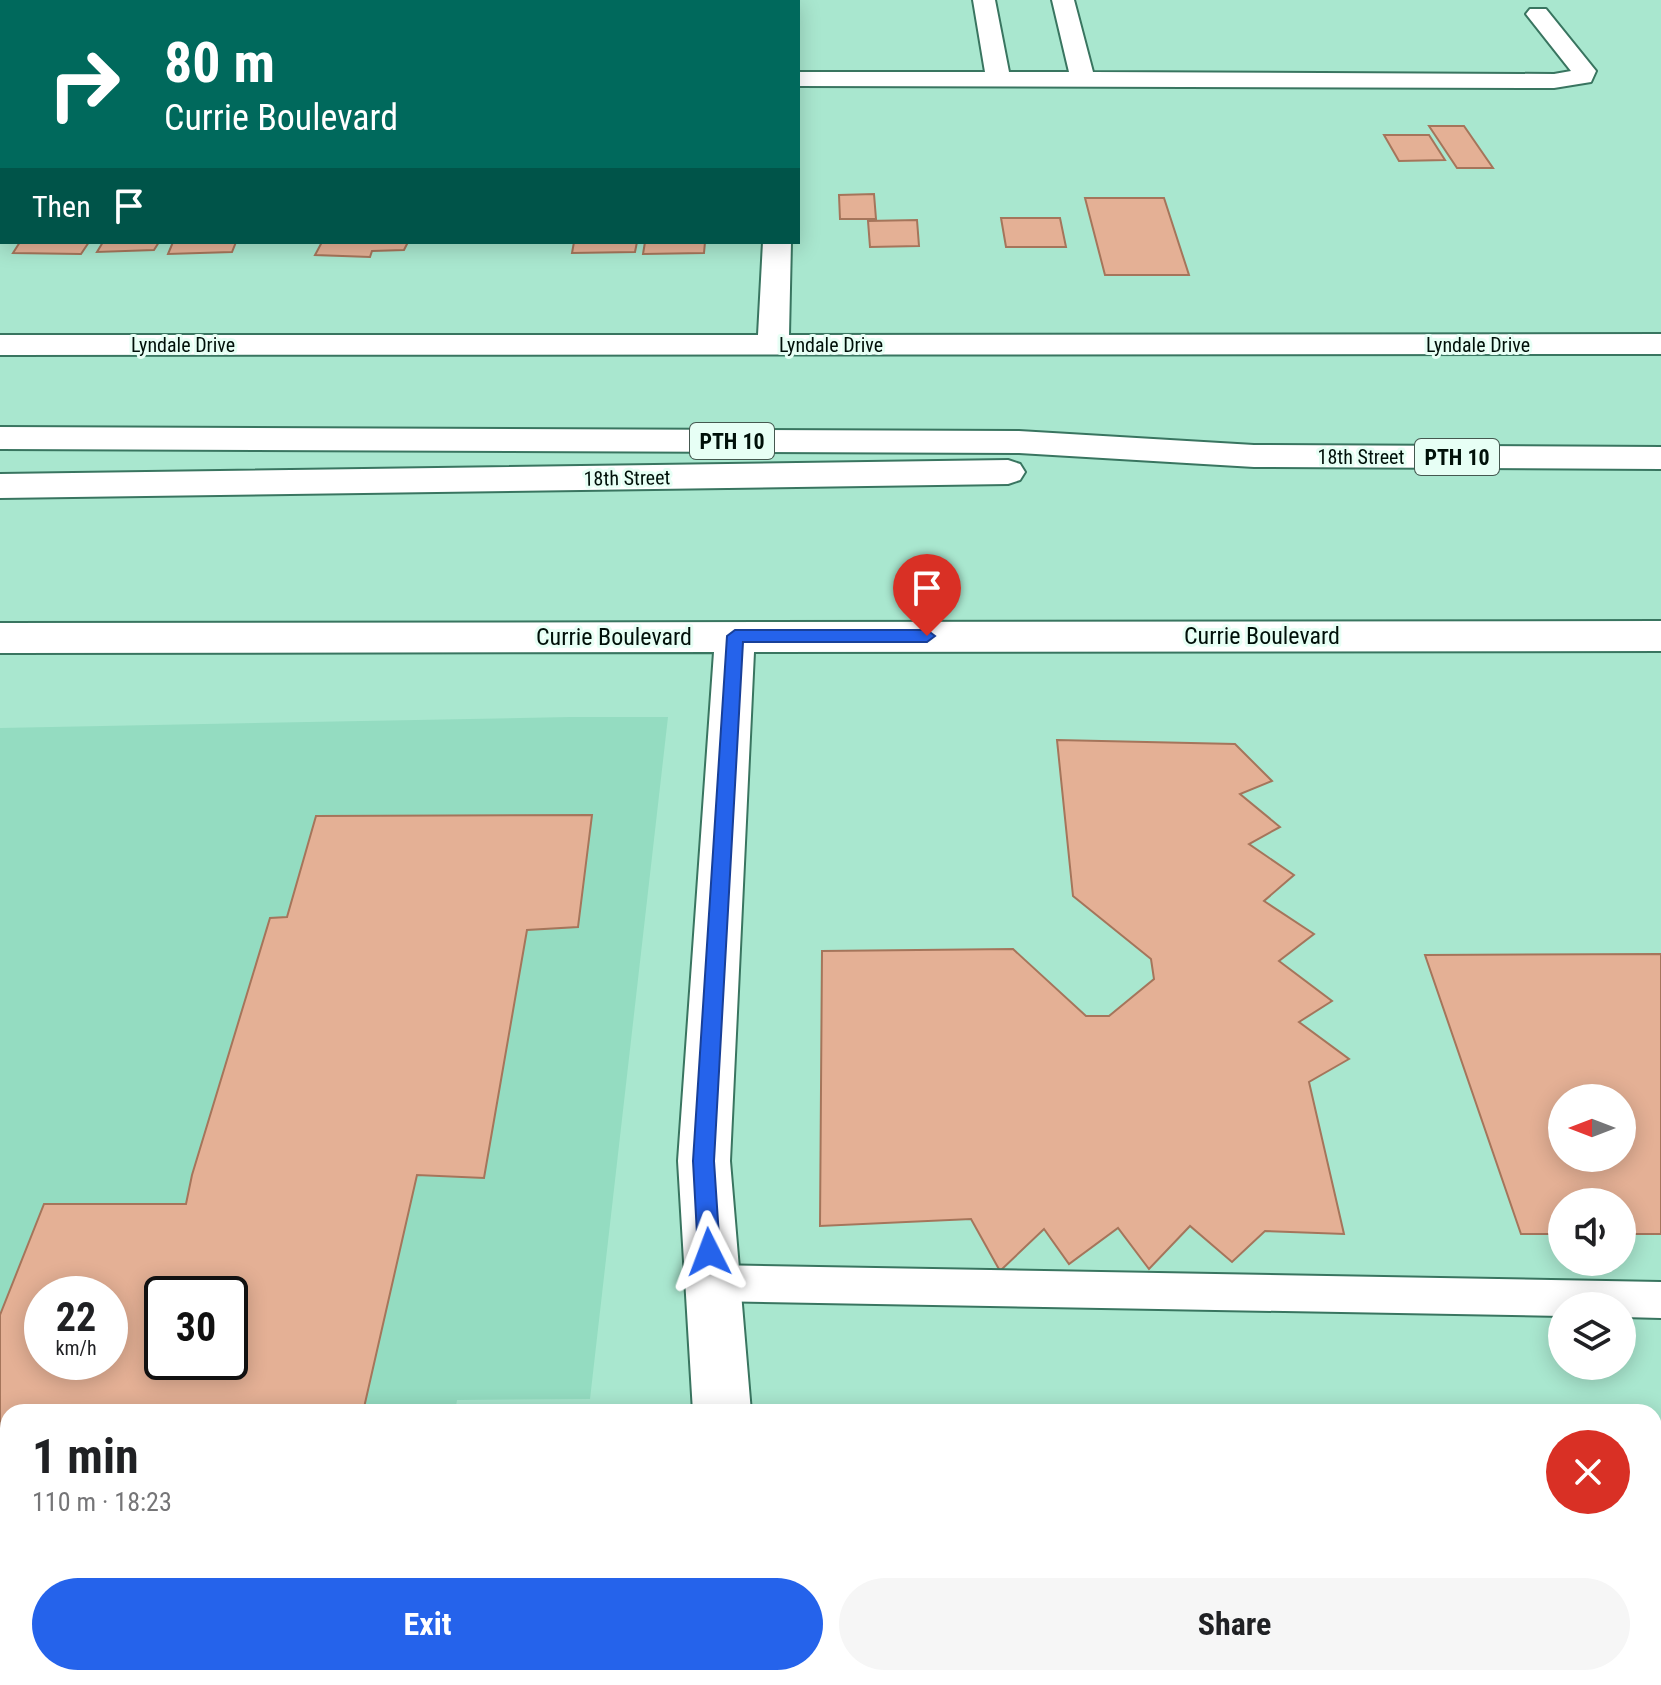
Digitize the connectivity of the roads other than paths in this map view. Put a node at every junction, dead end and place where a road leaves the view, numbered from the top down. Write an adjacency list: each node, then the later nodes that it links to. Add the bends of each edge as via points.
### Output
1 (984, 0): 5 (street)
2 (1063, 0): 6 (street)
3 (1538, 14): 6 (street, via 1584,71 1582,77)
4 (800, 79): 5 (street)
5 (998, 79): 6 (street)
6 (1083, 80)
7 (777, 244): 10 (street)
8 (1661, 344): 10 (street, Lyndale Drive)
9 (0, 345): 10 (street, Lyndale Drive)
10 (773, 345)
11 (0, 438): 12 (street, 18th Street / PTH 10, via 1019,442)
12 (1254, 456): 13 (street, 18th Street / PTH 10); 14 (street, 18th Street / PTH 10, via 1043,471)
13 (1661, 458)
14 (0, 486)
15 (735, 636): 16 (street, Currie Boulevard); 17 (street, Currie Boulevard); 18 (street, via 704,1161)
16 (1661, 636)
17 (0, 638)
18 (711, 1283): 19 (lane); 20 (street)
19 (1661, 1300)
20 (721, 1404)

